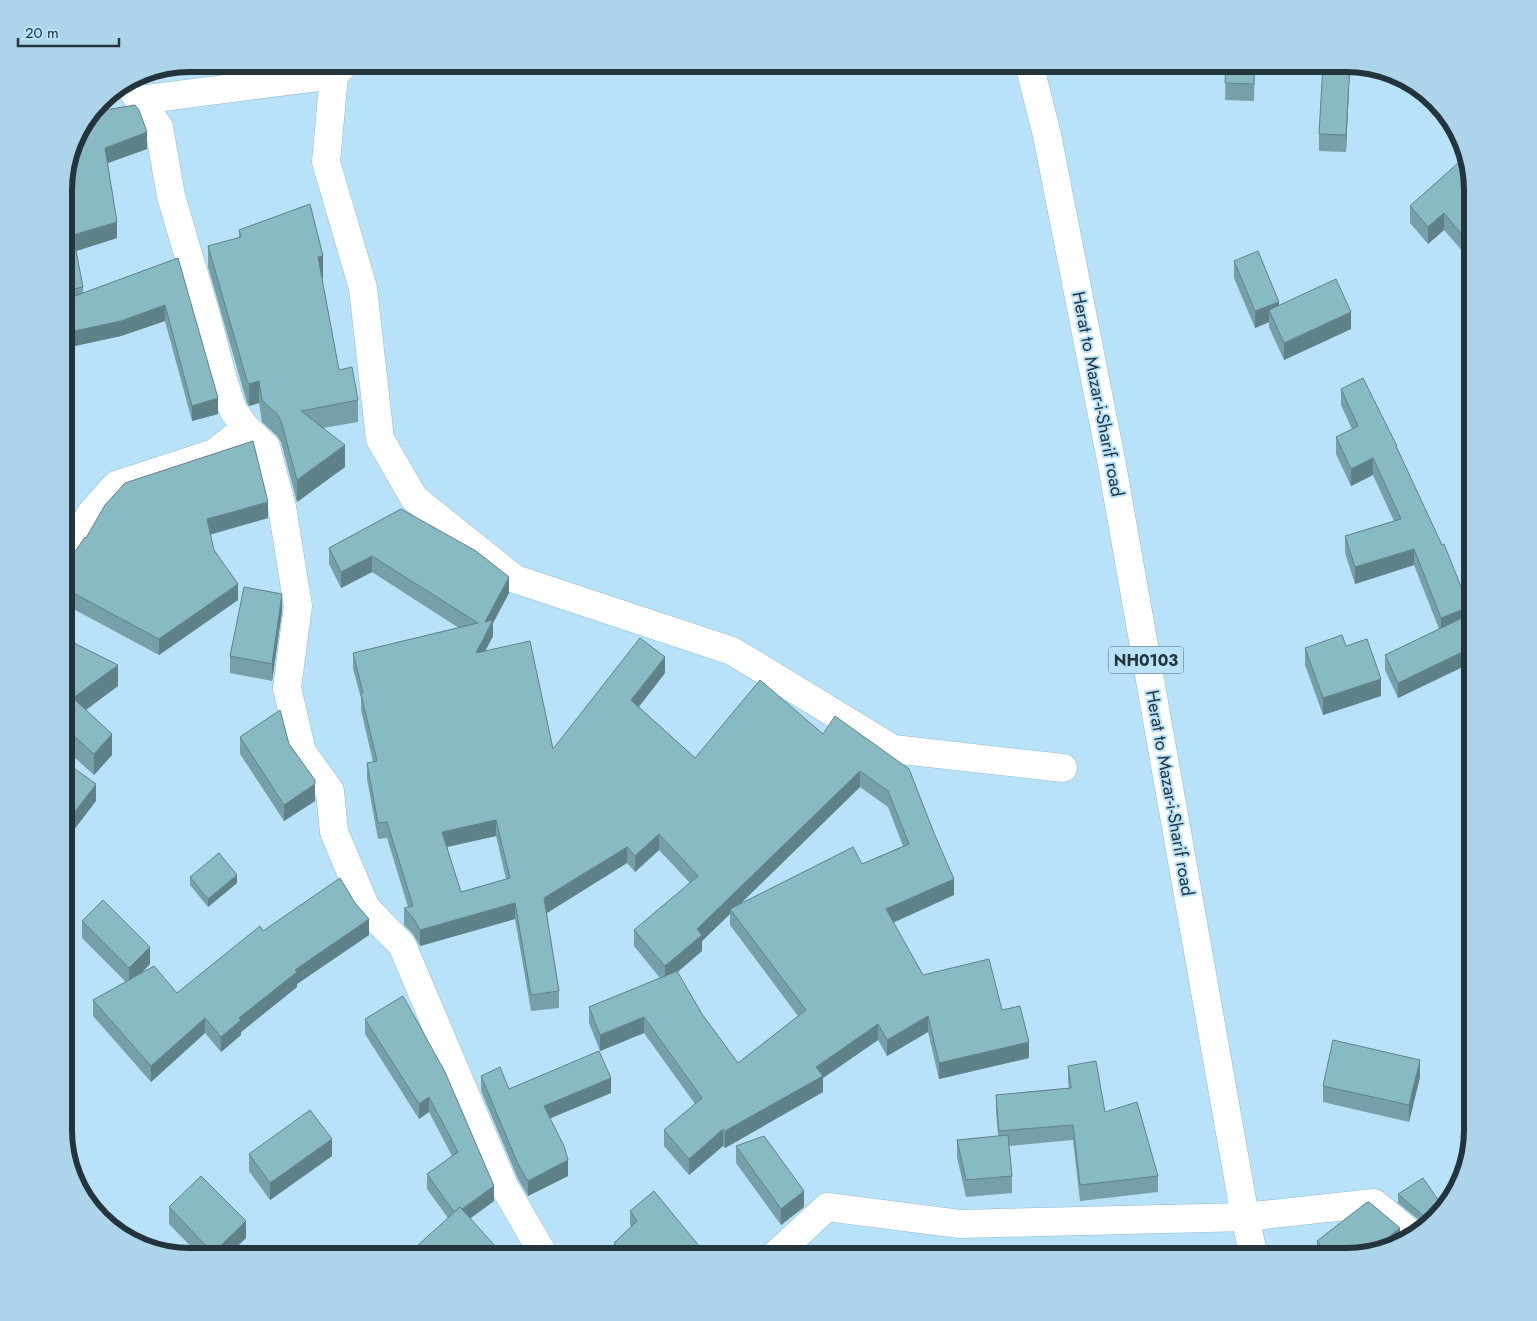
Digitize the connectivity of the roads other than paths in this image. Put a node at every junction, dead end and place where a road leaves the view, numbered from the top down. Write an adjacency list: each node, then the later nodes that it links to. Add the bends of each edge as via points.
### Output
1 (312, 72): 4 (main road)
2 (340, 72): 7 (main road, via 326,162 363,288 380,439 414,498 515,579 732,651 894,749)
3 (1031, 72): 8 (main road, Herat to Mazar-i-Sharif road / NH0103, via 1047,135 1112,465)
4 (133, 91): 5 (main road, via 159,127 171,196 221,373 233,410)
5 (246, 428): 6 (main road, via 214,453 116,485 92,512); 10 (main road, via 266,447 282,507 298,606 287,688 302,752 330,791 334,832 366,908 402,945 504,1186)
6 (73, 543)
7 (1063, 768)
8 (1245, 1217): 9 (main road, via 1374,1203); 11 (main road, via 960,1224 827,1207); 12 (main road, Herat to Mazar-i-Sharif road / NH0103)
9 (1408, 1231)
10 (539, 1248)
11 (783, 1248)
12 (1252, 1248)

